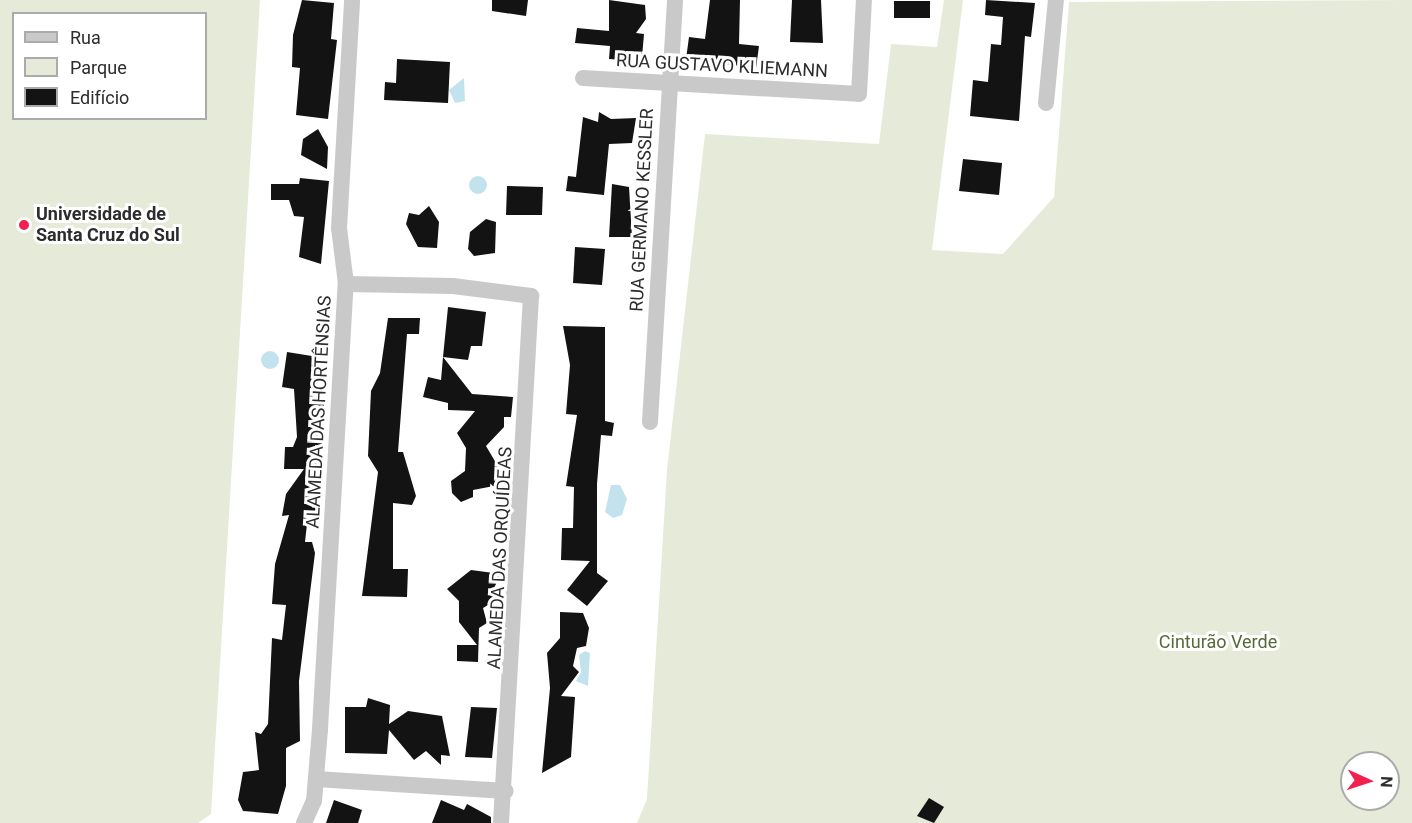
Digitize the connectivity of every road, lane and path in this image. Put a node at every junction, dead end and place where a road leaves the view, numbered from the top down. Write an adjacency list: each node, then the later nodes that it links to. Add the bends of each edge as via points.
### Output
1 (352, 0): 8 (street, ALAMEDA DAS HORTÊNSIAS, via 339,228)
2 (675, 0): 6 (street, RUA GERMANO KESSLER)
3 (864, 0): 6 (street, RUA GUSTAVO KLIEMANN, via 859,94)
4 (1056, 0): 7 (street)
5 (583, 78): 6 (street, RUA GUSTAVO KLIEMANN)
6 (669, 82): 9 (street, RUA GERMANO KESSLER)
7 (1046, 103)
8 (346, 284): 10 (street, ALAMEDA DAS HORTÊNSIAS); 11 (street, ALAMEDA DAS ORQUÍDEAS, via 453,286 531,296)
9 (650, 422)
10 (316, 779): 11 (street); 12 (street, ALAMEDA DAS HORTÊNSIAS, via 314,801)
11 (506, 791): 13 (street, ALAMEDA DAS ORQUÍDEAS)
12 (304, 823)
13 (501, 823)

